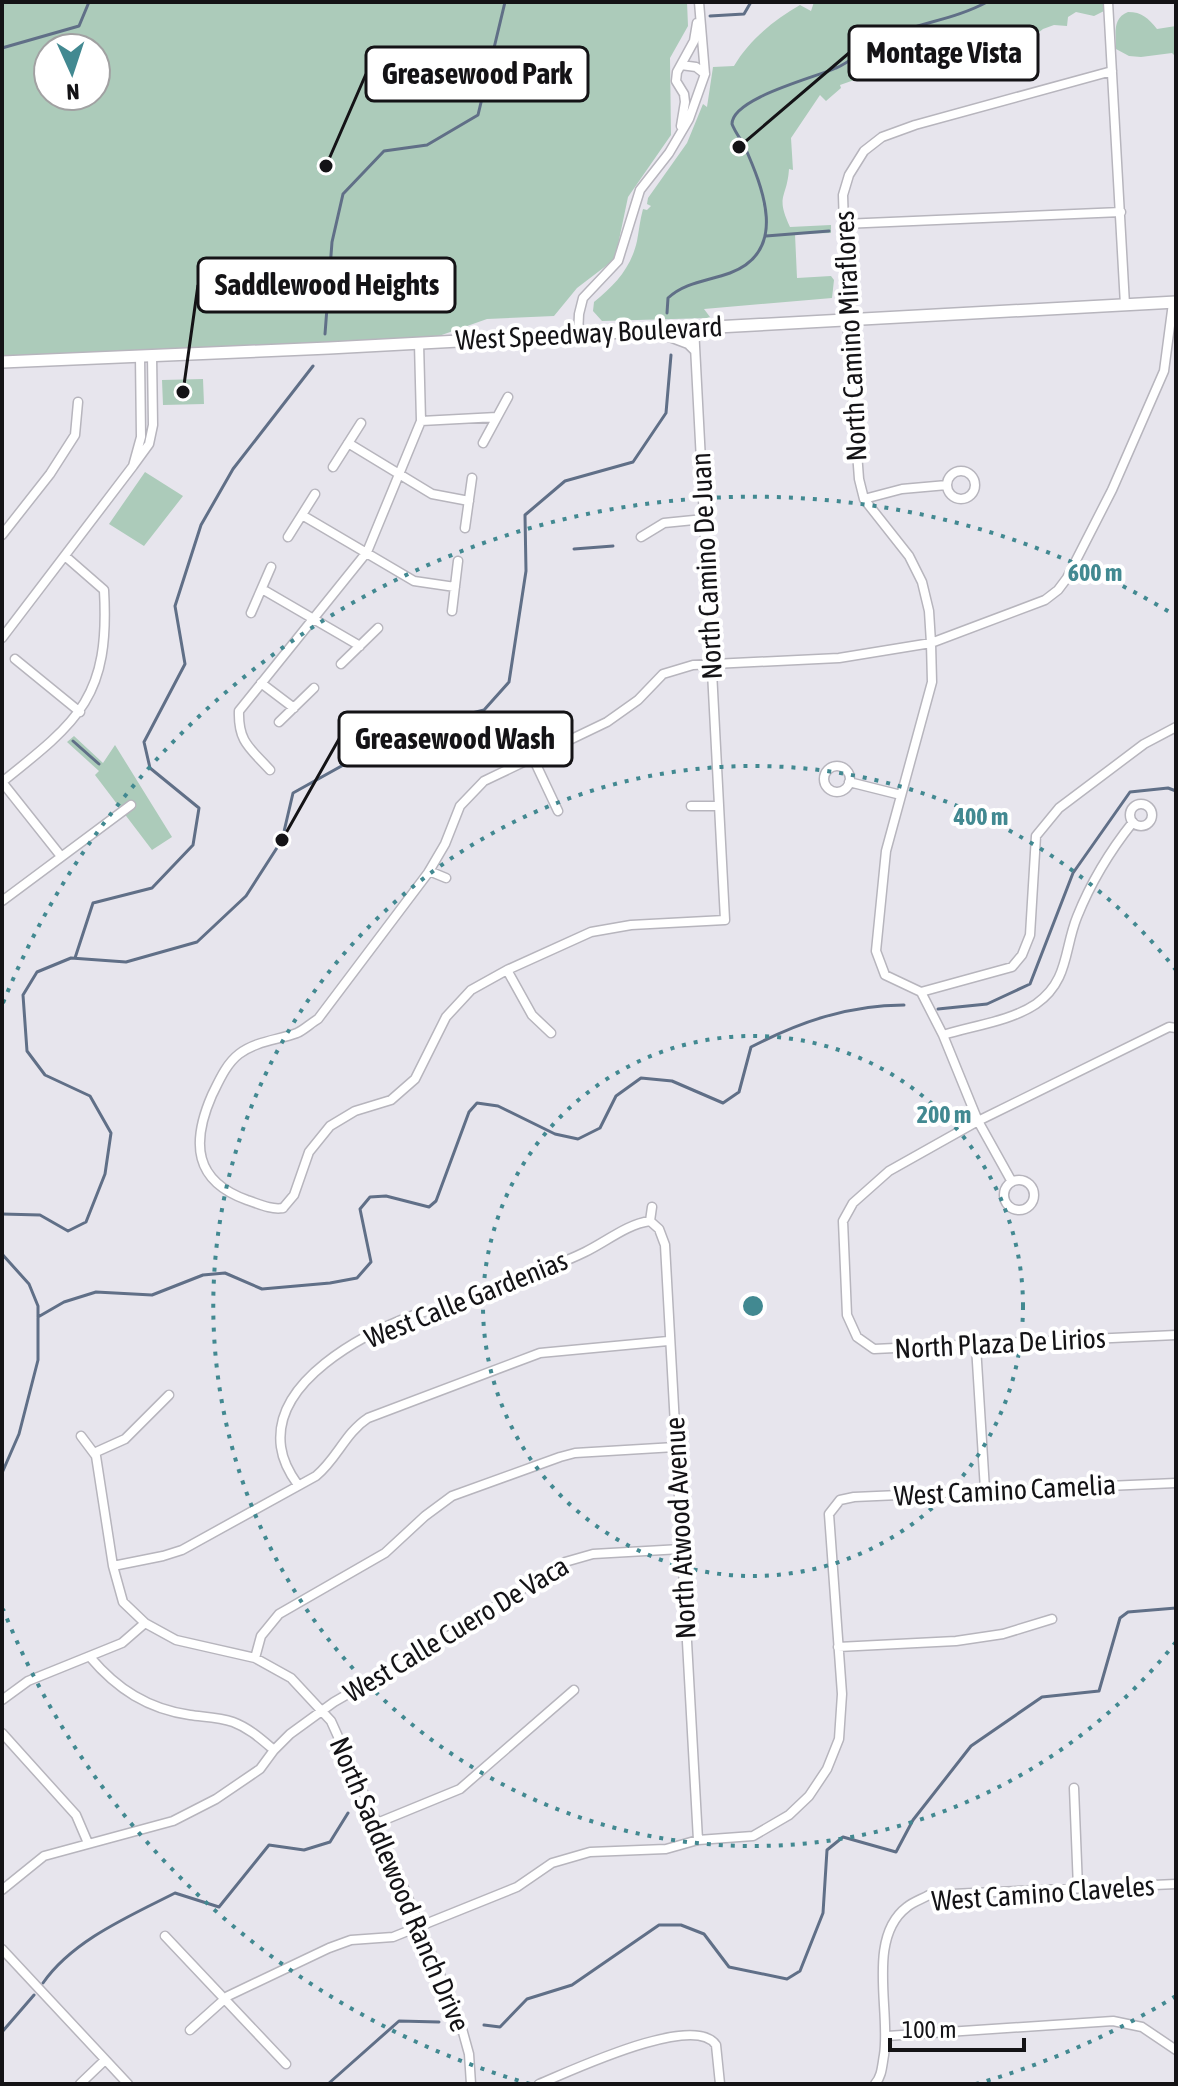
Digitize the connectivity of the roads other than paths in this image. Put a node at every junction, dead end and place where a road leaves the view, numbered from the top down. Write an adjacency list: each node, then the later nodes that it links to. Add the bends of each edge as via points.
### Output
1 (1108, 2): 4 (street)
2 (700, 6): 3 (street, via 694,41); 5 (street)
3 (681, 65): 5 (street); 6 (street, via 676,81 685,111)
4 (1112, 71): 7 (street); 8 (street, North Camino Miraflores, via 882,137 864,151 849,175)
5 (705, 74): 6 (street)
6 (678, 139): 14 (street, via 640,190 618,261 583,298)
7 (1121, 212): 8 (street); 10 (street)
8 (843, 224): 11 (street, North Camino Miraflores)
9 (1175, 302): 10 (main road, West Speedway Boulevard); 50 (street, via 1164,371 1067,578 1045,600)
10 (1125, 305): 11 (main road, West Speedway Boulevard)
11 (847, 319): 12 (main road, West Speedway Boulevard); 31 (street, North Camino Miraflores)
12 (694, 327): 13 (main road, West Speedway Boulevard); 16 (street, North Camino De Juan)
13 (651, 330): 14 (main road, West Speedway Boulevard); 16 (street)
14 (578, 335): 15 (main road, West Speedway Boulevard)
15 (419, 343): 17 (main road, West Speedway Boulevard); 22 (street)
16 (695, 351): 34 (street, North Camino De Juan)
17 (146, 355): 18 (main road, West Speedway Boulevard); 40 (street, via 141,437 133,466)
18 (2, 362)
19 (508, 397): 21 (street)
20 (78, 402): 36 (street, via 75,435)
21 (497, 417): 22 (street); 25 (street)
22 (421, 421): 27 (street)
23 (361, 423): 24 (street)
24 (348, 443): 26 (street); 27 (street)
25 (483, 443)
26 (333, 467)
27 (398, 473): 32 (street, via 432,494); 39 (street)
28 (472, 478): 32 (street)
29 (947, 485): 31 (street, North Camino Miraflores)
30 (315, 494): 33 (street)
31 (864, 499): 50 (street, North Camino Miraflores, via 909,556 922,582)
32 (469, 501): 35 (street)
33 (302, 515): 37 (street); 39 (street)
34 (704, 519): 38 (street, via 664,523); 53 (street, North Camino De Juan)
35 (465, 528)
36 (2, 535)
37 (288, 537)
38 (641, 537)
39 (367, 552): 43 (street, via 414,581); 47 (street)
40 (65, 556): 49 (street); 58 (street, via 106,589 106,632 96,684)
41 (458, 561): 43 (street)
42 (271, 567): 44 (street)
43 (455, 587): 45 (street)
44 (262, 589): 46 (street); 47 (street)
45 (452, 611)
46 (251, 613)
47 (313, 617): 51 (street); 55 (street)
48 (378, 628): 51 (street)
49 (2, 638)
50 (931, 643): 53 (street, via 839,658); 65 (street, North Camino Miraflores, via 932,682)
51 (360, 646): 54 (street)
52 (15, 659): 58 (street)
53 (711, 663): 61 (street, via 663,674 614,718); 68 (street, North Camino De Juan)
54 (341, 664)
55 (261, 683): 57 (street); 62 (street, via 239,711 238,729)
56 (314, 688): 57 (street)
57 (294, 708): 59 (street)
58 (80, 712): 63 (street)
59 (279, 722)
60 (1176, 727): 76 (street, via 1144,744 1059,808 1036,836 1030,935 1012,967)
61 (533, 758): 69 (street); 72 (street, via 484,781 460,806)
62 (270, 770)
63 (2, 782): 71 (street)
64 (849, 782): 65 (street)
65 (901, 795): 76 (street, North Camino Miraflores, via 886,851 876,951 885,975)
66 (131, 805): 71 (street)
67 (691, 806): 68 (street)
68 (718, 806): 75 (street, North Camino De Juan, via 725,920 591,932)
69 (558, 811)
70 (1133, 822): 79 (street, via 1106,856 1075,921 1068,958 1038,1003 1011,1017)
71 (60, 855): 74 (street)
72 (429, 871): 73 (street); 75 (street, via 318,1019 299,1032 238,1055 222,1075 206,1109 199,1146 215,1183 231,1194 285,1212 309,1152 330,1126 391,1100 415,1079 446,1017 471,990)
73 (446, 878)
74 (2, 901)
75 (507, 970): 78 (street, via 532,1015)
76 (921, 992): 79 (street)
77 (1176, 1028): 80 (street, North Plaza De Lirios)
78 (551, 1033)
79 (943, 1035): 80 (street)
80 (978, 1121): 81 (street); 86 (street, North Plaza De Lirios, via 889,1171 853,1203 843,1221 847,1315 857,1337 874,1349)
81 (1012, 1182)
82 (652, 1207): 83 (street)
83 (650, 1221): 85 (street, North Atwood Avenue, via 665,1245); 92 (street, West Calle Gardenias, via 454,1305 397,1322 325,1363 299,1389 281,1431 283,1457)
84 (1176, 1335): 86 (street, North Plaza De Lirios)
85 (668, 1341): 89 (street, North Atwood Avenue); 92 (street, via 540,1353 431,1393 357,1425 326,1467)
86 (976, 1346): 93 (street)
87 (169, 1395): 90 (street, via 125,1439)
88 (81, 1436): 90 (street, North Saddlewood Ranch Drive)
89 (675, 1447): 94 (street, North Atwood Avenue); 100 (street, via 575,1453 452,1496 385,1553 279,1614 261,1636)
90 (94, 1453): 95 (street, North Saddlewood Ranch Drive)
91 (1176, 1483): 93 (street, West Camino Camelia)
92 (298, 1485): 95 (street, via 182,1550)
93 (985, 1490): 98 (street, West Camino Camelia, via 854,1497 833,1503 829,1514)
94 (681, 1549): 103 (street, West Calle Cuero De Vaca, via 593,1554 565,1562); 108 (street, North Atwood Avenue)
95 (113, 1566): 97 (street, North Saddlewood Ranch Drive, via 123,1602)
96 (1052, 1619): 98 (street, via 956,1641)
97 (145, 1623): 99 (street, via 122,1643); 100 (street, North Saddlewood Ranch Drive, via 176,1640)
98 (838, 1647): 108 (street, via 839,1739 809,1796 753,1836)
99 (90, 1657): 102 (street, via 28,1681); 105 (street, via 122,1689 144,1702 231,1721)
100 (255, 1658): 103 (street, North Saddlewood Ranch Drive, via 291,1678)
101 (574, 1690): 107 (street, via 460,1789)
102 (2, 1700)
103 (323, 1711): 105 (street, West Calle Cuero De Vaca); 107 (street, North Saddlewood Ranch Drive)
104 (2, 1733): 109 (street, via 76,1815)
105 (274, 1750): 109 (street, West Calle Cuero De Vaca, via 260,1769 173,1821)
106 (1074, 1788): 111 (street)
107 (377, 1823): 113 (street, North Saddlewood Ranch Drive)
108 (698, 1840): 113 (street, via 666,1849 590,1852 552,1863 517,1887)
109 (88, 1843): 112 (street, West Calle Cuero De Vaca, via 44,1856)
110 (1176, 1884): 111 (street, West Camino Claveles)
111 (1078, 1888): 119 (street, West Camino Claveles, via 929,1895 905,1908 890,1929 882,1961)
112 (2, 1890)
113 (420, 1926): 116 (street, via 393,1937 351,1940 329,1948); 126 (street, North Saddlewood Ranch Drive, via 461,2025)
114 (165, 1936): 116 (street)
115 (2, 1949): 122 (street)
116 (225, 1998): 117 (street); 123 (street)
117 (190, 2030)
118 (718, 2030): 120 (street)
119 (887, 2036): 121 (street, via 1113,2021 1142,2027); 129 (street, West Camino Claveles)
120 (714, 2042): 127 (street, via 699,2035 638,2043); 128 (street)
121 (1176, 2050)
122 (105, 2060): 124 (street); 125 (street)
123 (286, 2064)
124 (80, 2084)
125 (128, 2084)
126 (471, 2084)
127 (539, 2084)
128 (720, 2084)
129 (875, 2084)

